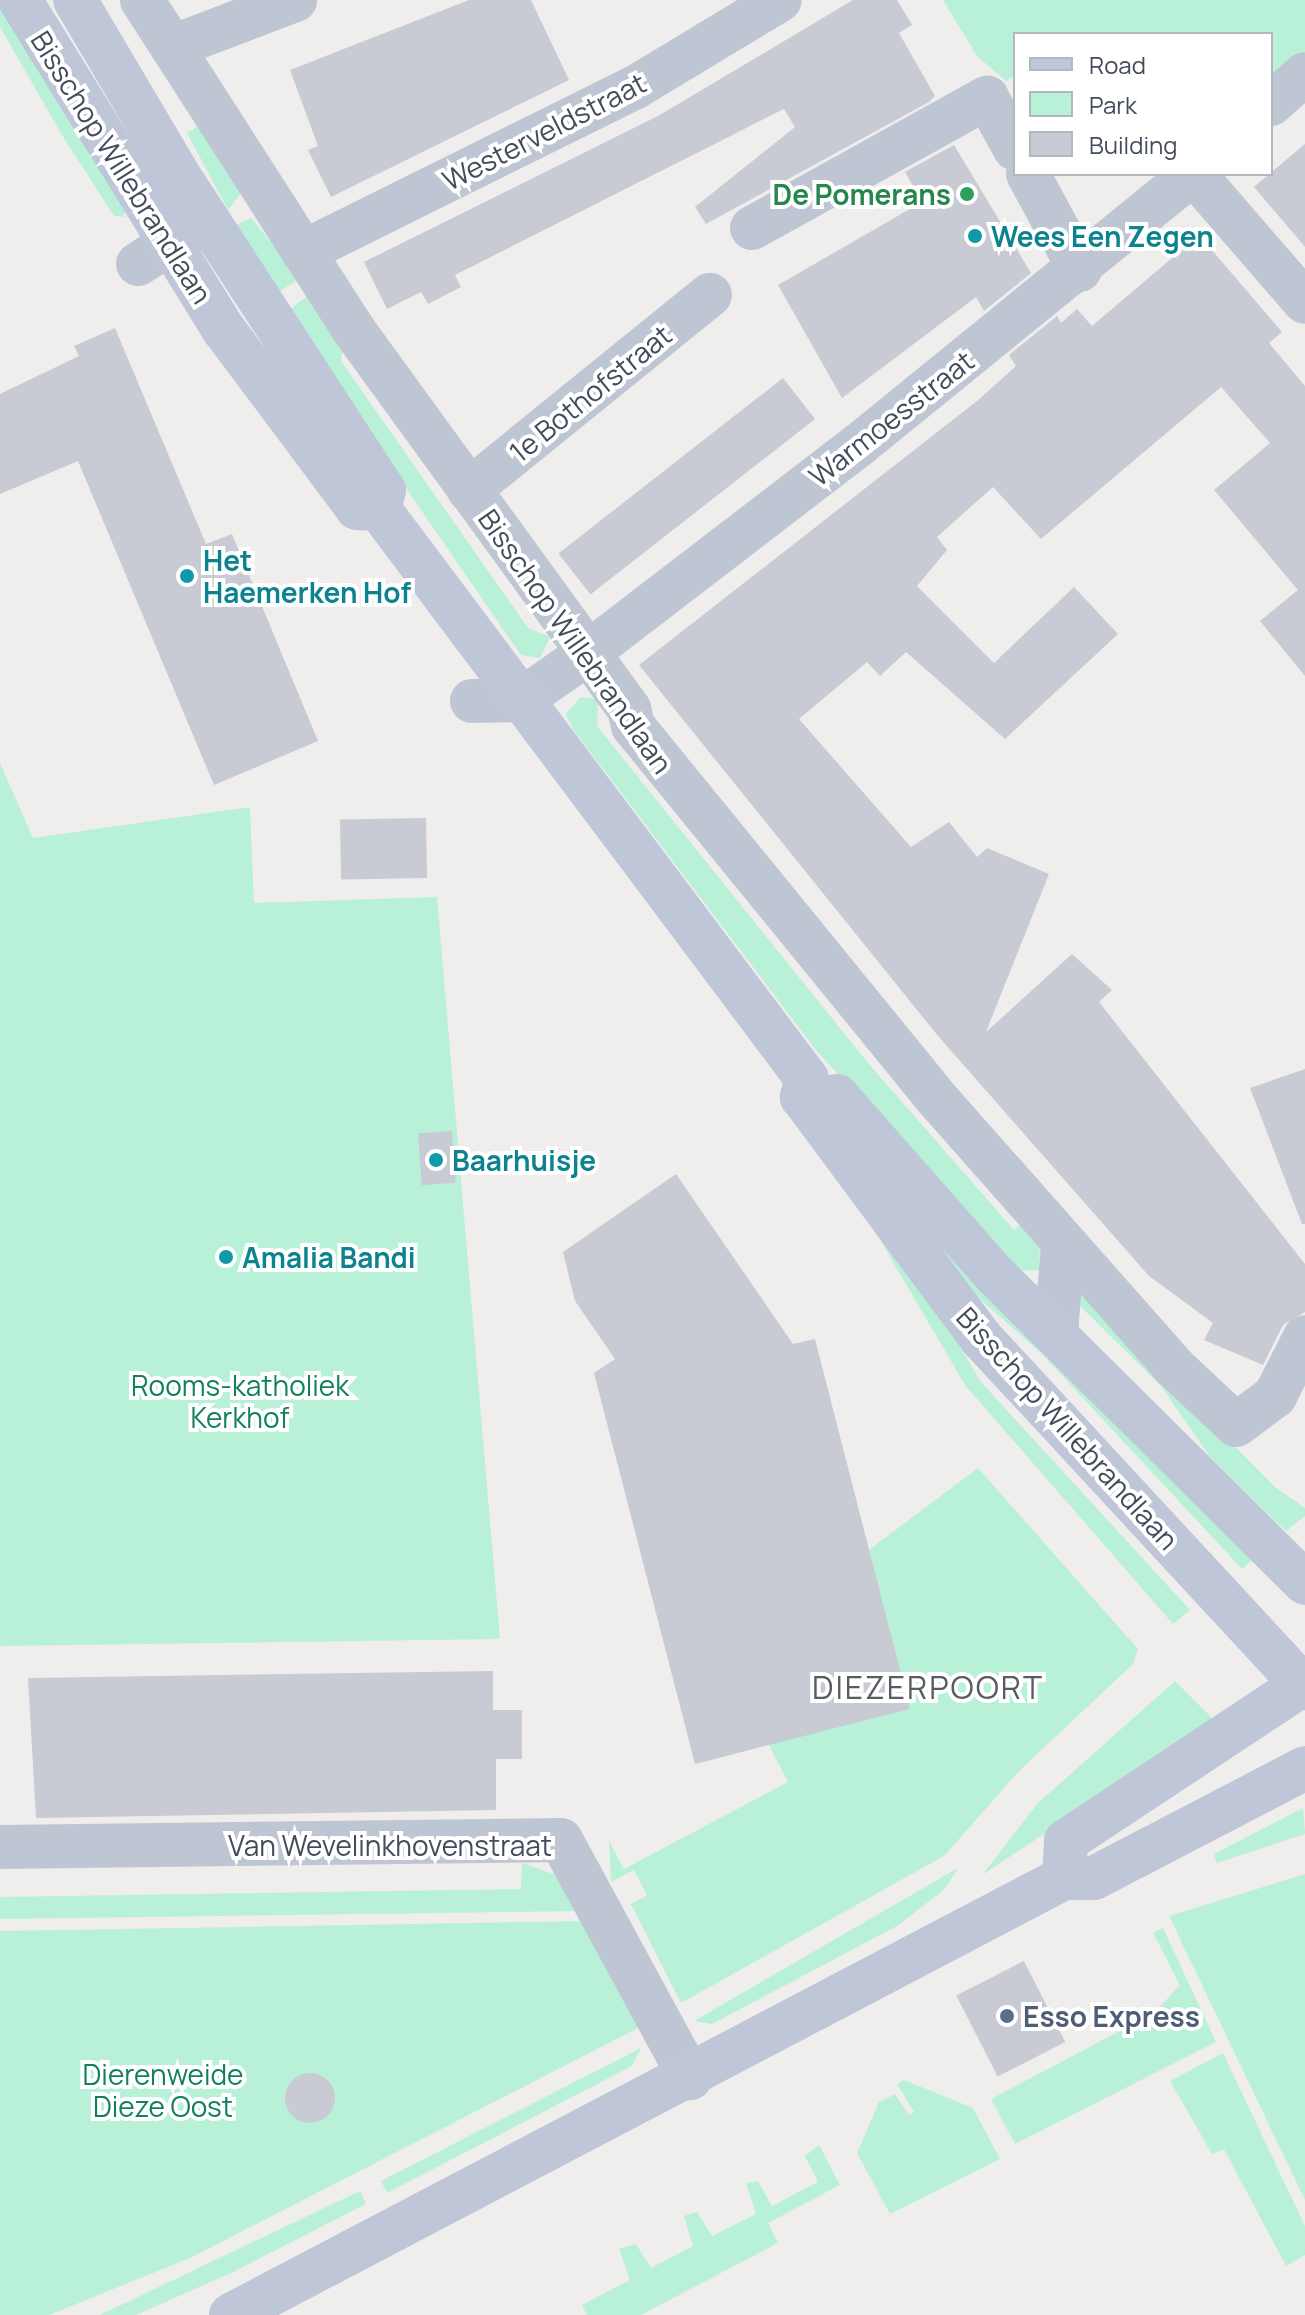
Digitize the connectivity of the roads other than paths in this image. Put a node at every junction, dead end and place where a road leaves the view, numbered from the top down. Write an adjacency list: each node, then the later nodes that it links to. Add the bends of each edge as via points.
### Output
1 (20, 0): 16 (main road, Bisschop Willebrandlaan)
2 (75, 0): 13 (main road, Bisschop Willebrandlaan)
3 (142, 0): 6 (street, Bisschop Willebrandlaan)
4 (295, 0): 6 (street)
5 (780, 0): 15 (street, Westerveldstraat, via 634,88)
6 (172, 47): 15 (street, Bisschop Willebrandlaan)
7 (1305, 74): 8 (street)
8 (1273, 102)
9 (1013, 145): 14 (street, via 987,98)
10 (1029, 176): 17 (street)
11 (1191, 176): 17 (street, Warmoesstraat)
12 (1195, 176): 19 (street)
13 (208, 220): 16 (street); 21 (main road, Bisschop Willebrandlaan, via 384,490)
14 (752, 228)
15 (303, 252): 20 (street, Bisschop Willebrandlaan)
16 (152, 255): 21 (main road, Bisschop Willebrandlaan, via 357,508)
17 (1080, 270): 22 (street, Warmoesstraat)
18 (710, 295): 20 (street, 1e Bothofstraat)
19 (1305, 302)
20 (469, 490): 22 (street, Bisschop Willebrandlaan)
21 (379, 509): 23 (main road, Bisschop Willebrandlaan)
22 (585, 655): 23 (street, Warmoesstraat); 26 (street, Bisschop Willebrandlaan, via 841,988)
23 (521, 700): 24 (street); 25 (main road, Bisschop Willebrandlaan)
24 (472, 701)
25 (807, 1079): 27 (main road, Bisschop Willebrandlaan, via 824,1080 948,1225); 30 (main road, Bisschop Willebrandlaan, via 802,1097 982,1339)
26 (1063, 1242): 27 (street, Bisschop Willebrandlaan); 28 (street, Bisschop Willebrandlaan, via 1173,1366 1236,1425 1275,1396)
27 (1056, 1334): 29 (main road, Bisschop Willebrandlaan)
28 (1305, 1337)
29 (1305, 1583)
30 (1304, 1685): 33 (main road, via 1066,1841)
31 (1305, 1768): 33 (main road, via 1094,1878)
32 (0, 1847): 34 (street, Van Wevelinkhovenstraat, via 561,1840)
33 (1064, 1878): 34 (main road)
34 (690, 2078): 35 (main road)
35 (231, 2315)

